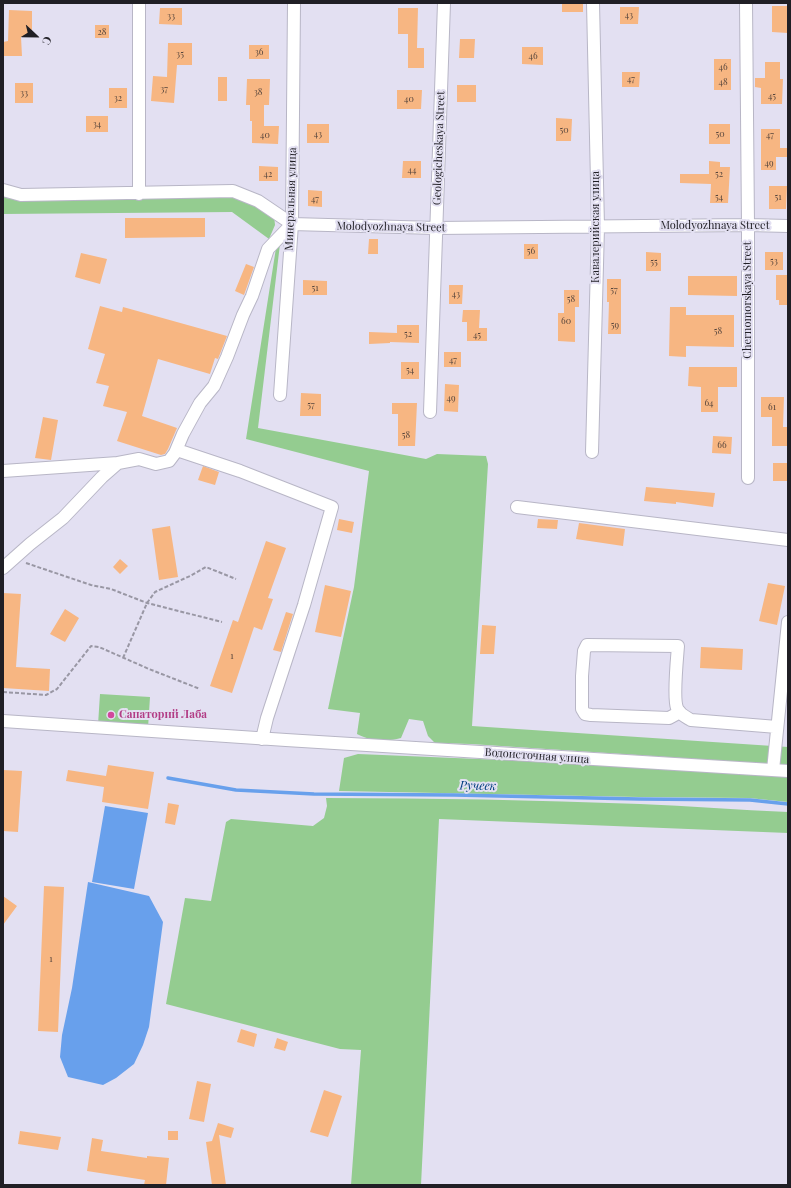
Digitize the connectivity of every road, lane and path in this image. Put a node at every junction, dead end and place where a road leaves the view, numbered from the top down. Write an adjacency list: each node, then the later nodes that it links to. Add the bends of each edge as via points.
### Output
1 (139, 3): 7 (street)
2 (294, 3): 8 (street, Минеральная улица)
3 (444, 3): 12 (street, Geologicheskaya Street)
4 (593, 3): 11 (street, Кавалерийская улица)
5 (746, 3): 9 (street, Chernomorskaya Street)
6 (3, 190): 7 (street, via 21,195)
7 (139, 194): 8 (street, via 233,191 258,201)
8 (292, 224): 12 (street, Molodyozhnaya Street); 13 (street, Минеральная улица); 15 (street, via 268,249 252,296 214,386 200,403)
9 (748, 225): 10 (street, Molodyozhnaya Street); 11 (street, Molodyozhnaya Street); 19 (street, Chernomorskaya Street)
10 (788, 226)
11 (598, 227): 12 (street, Molodyozhnaya Street); 16 (street, Кавалерийская улица)
12 (436, 228): 14 (street, Geologicheskaya Street)
13 (280, 395)
14 (430, 412)
15 (177, 450): 17 (street, via 169,461 156,464 140,459); 35 (street, via 240,471 332,507)
16 (592, 452)
17 (118, 463): 18 (street); 22 (street, via 63,518)
18 (3, 471)
19 (748, 478)
20 (517, 507): 21 (street)
21 (788, 540)
22 (13, 559): 23 (street); 25 (path, via 91,585 111,589)
23 (3, 568)
24 (236, 579): 25 (path, via 206,567 155,592)
25 (147, 603): 26 (path); 28 (path)
26 (222, 622)
27 (788, 622): 29 (street)
28 (123, 658): 30 (path); 31 (path, via 91,646 57,689 46,695)
29 (786, 658): 34 (street)
30 (200, 689)
31 (3, 692)
32 (680, 712): 32 (street, via 676,696 678,646 587,645 584,651 582,676 582,709 585,714 669,718); 34 (street, via 691,720)
33 (3, 721): 35 (street, Водоисточная улица)
34 (778, 727): 36 (street)
35 (262, 739): 36 (street, Водоисточная улица)
36 (773, 770): 37 (street, Водоисточная улица)
37 (788, 771)

